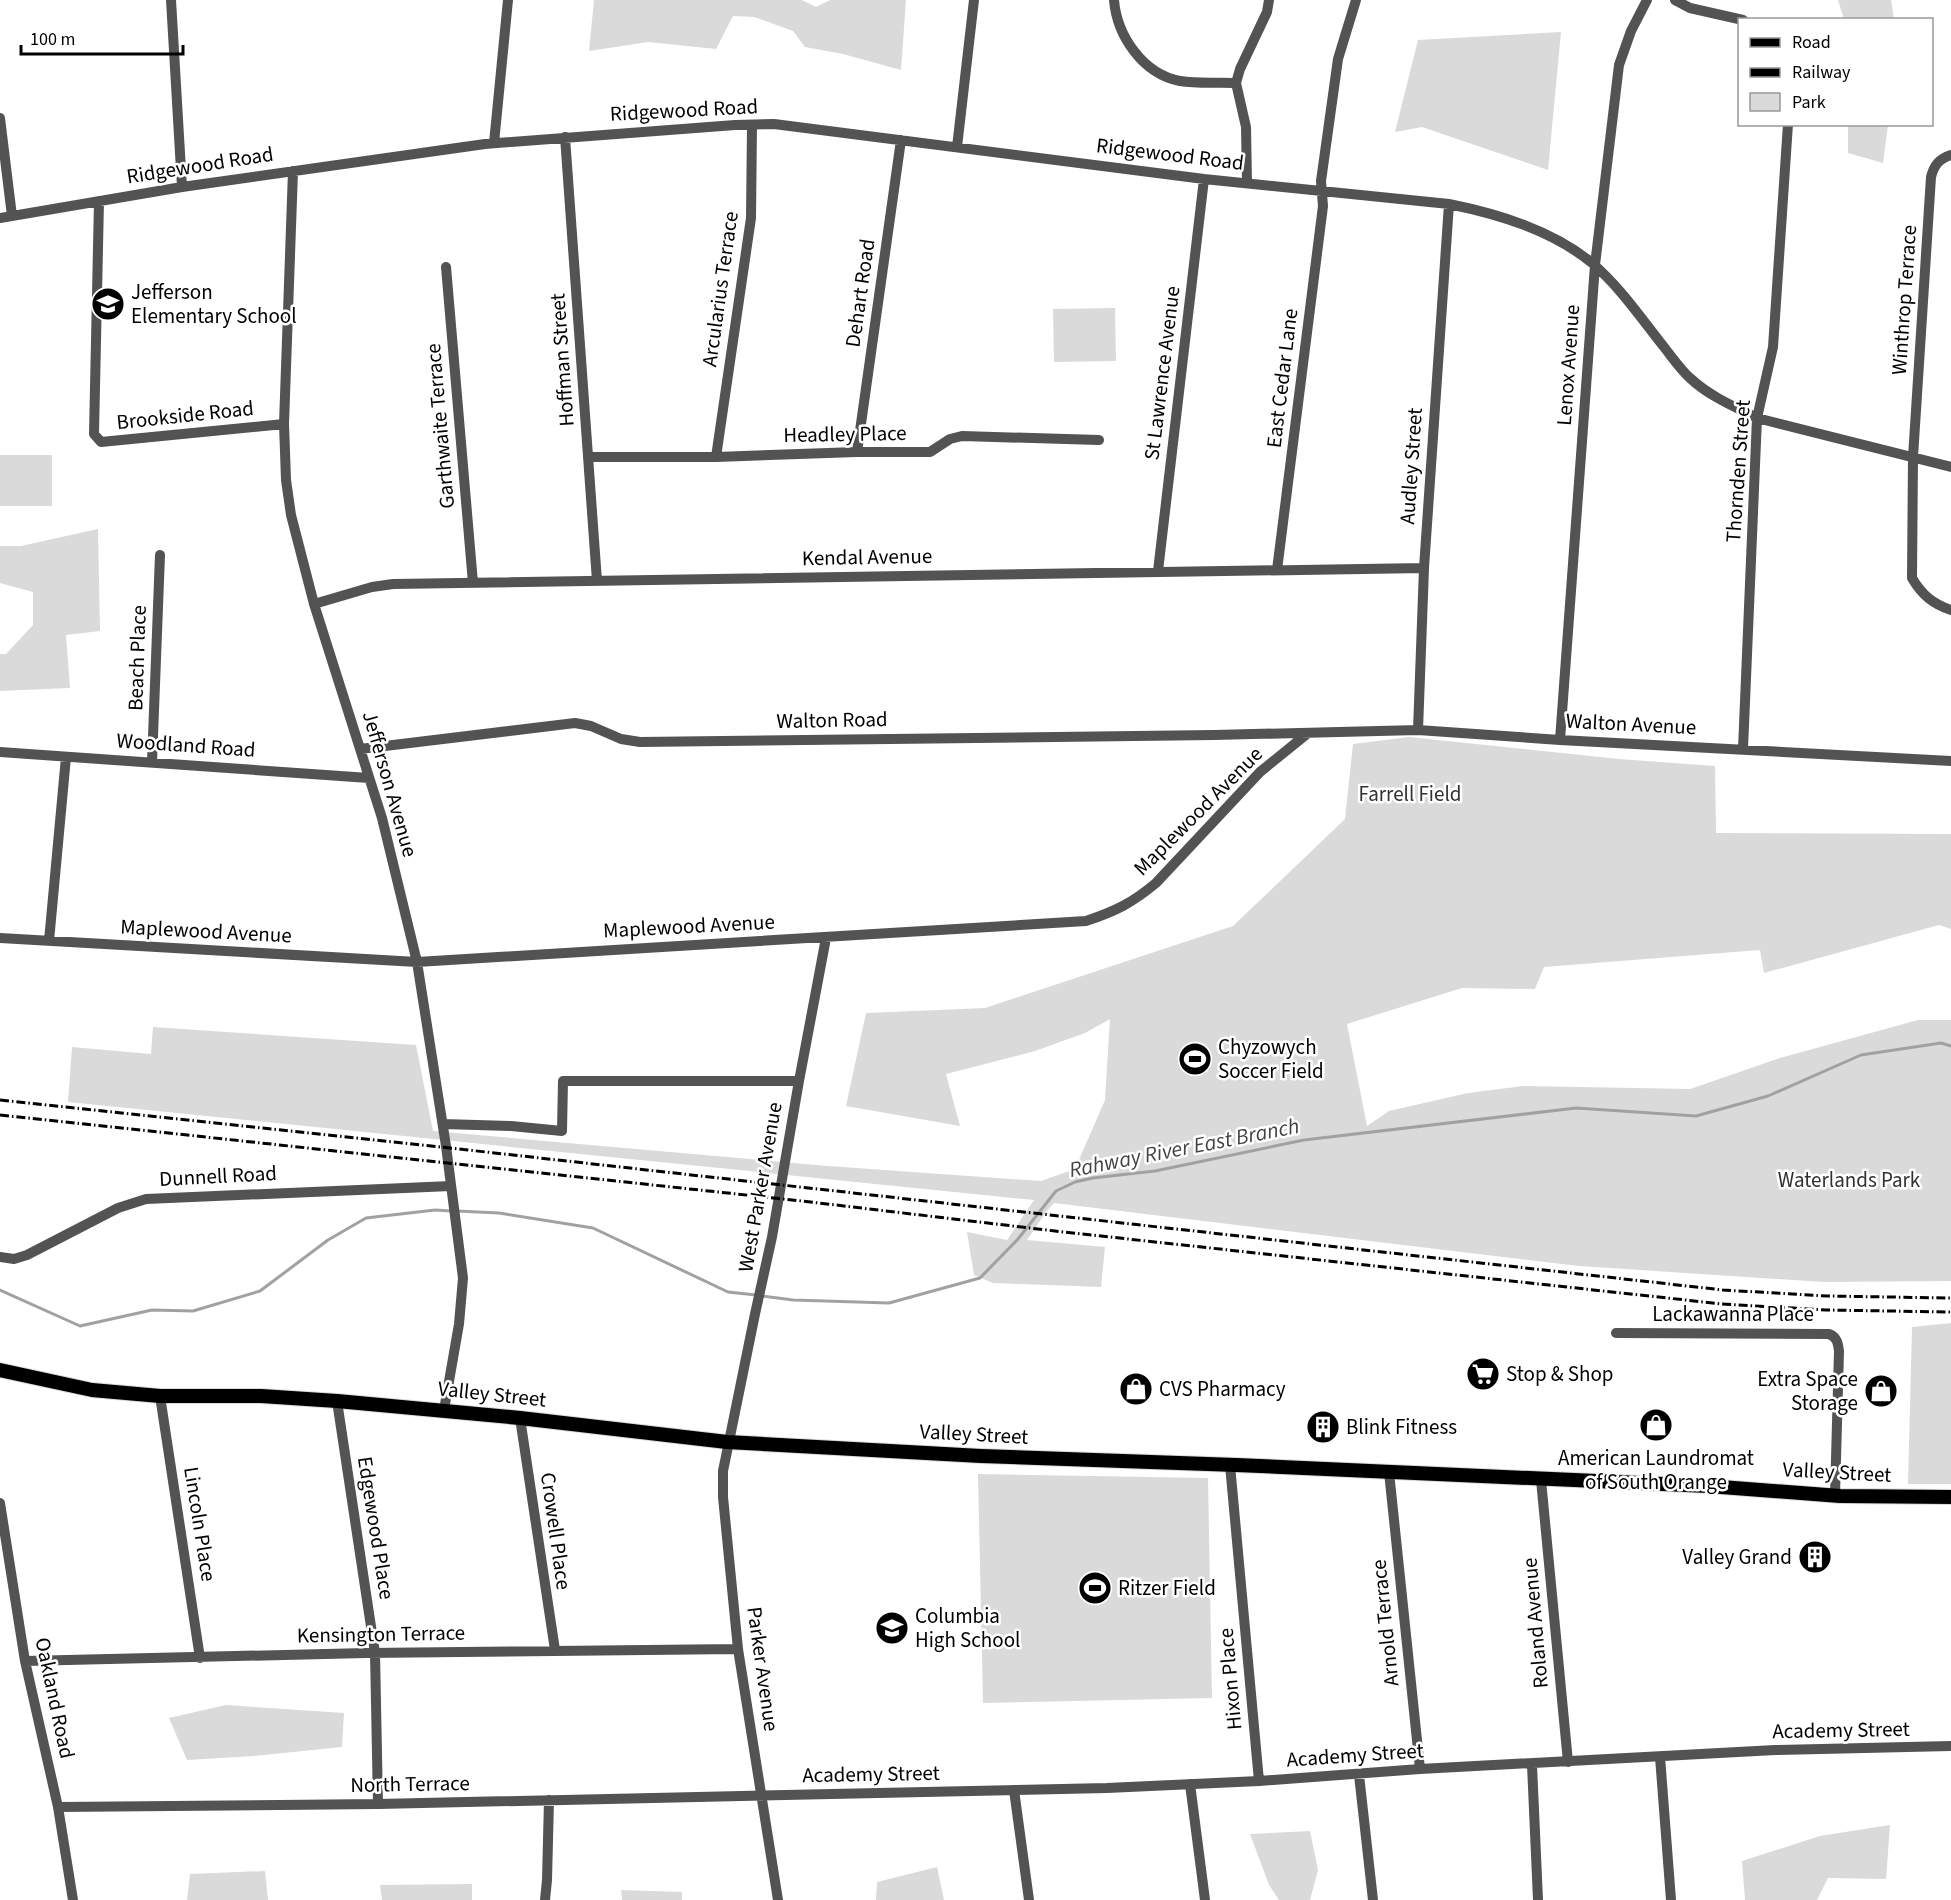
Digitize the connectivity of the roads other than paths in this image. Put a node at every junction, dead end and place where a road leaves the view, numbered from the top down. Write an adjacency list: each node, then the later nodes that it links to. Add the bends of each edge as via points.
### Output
1 (171, 0): 22 (street)
2 (508, 0): 16 (street)
3 (974, 0): 17 (street)
4 (1114, 0): 10 (street, via 1126,40 1152,68 1180,81)
5 (1269, 0): 10 (street)
6 (1356, 0): 23 (street, East Cedar Lane, via 1338,59)
7 (1647, 0): 28 (street, Lenox Avenue, via 1619,65)
8 (1675, 0): 9 (street, via 1690,8)
9 (1738, 19)
10 (1236, 83): 21 (street, via 1246,128)
11 (0, 118): 26 (street)
12 (752, 125): 14 (street, Ridgewood Road); 15 (street, Ridgewood Road, via 774,124); 34 (street, Arcularius Terrace, via 751,218)
13 (1788, 126): 30 (street, Thornden Street, via 1773,347)
14 (565, 137): 16 (street, Ridgewood Road); 36 (street, Hoffman Street)
15 (901, 140): 17 (street, Ridgewood Road); 33 (street, Dehart Road)
16 (494, 143): 19 (street, Ridgewood Road)
17 (957, 147): 20 (street, Ridgewood Road)
18 (1951, 155): 35 (street, Winthrop Terrace, via 1937,163 1931,177)
19 (293, 171): 22 (street, Ridgewood Road); 31 (street, Jefferson Avenue)
20 (1204, 179): 21 (street, Ridgewood Road); 41 (street, St Lawrence Avenue)
21 (1247, 183): 23 (street, Ridgewood Road)
22 (182, 187): 24 (street, Ridgewood Road)
23 (1323, 192): 25 (street, Ridgewood Road); 40 (street, East Cedar Lane)
24 (99, 201): 26 (street, Ridgewood Road); 31 (street, Brookside Road, via 94,434 101,442)
25 (1449, 204): 28 (street, Ridgewood Road, via 1520,223 1564,244); 39 (street, Audley Street)
26 (12, 216): 27 (street, Ridgewood Road)
27 (0, 218)
28 (1594, 265): 30 (street, Ridgewood Road, via 1689,377); 48 (street, Lenox Avenue)
29 (446, 267): 43 (street, Garthwaite Terrace)
30 (1758, 418): 35 (street, Ridgewood Road); 50 (street, Thornden Street)
31 (284, 424): 44 (street, Jefferson Avenue, via 291,515)
32 (1099, 440): 33 (street, Headley Place, via 962,436 930,452)
33 (857, 452): 34 (street, Headley Place)
34 (716, 457): 36 (street, Headley Place)
35 (1913, 457): 37 (street, Ridgewood Road); 45 (street, Winthrop Terrace, via 1912,578 1936,605)
36 (588, 458): 42 (street, Hoffman Street)
37 (1951, 467)
38 (160, 555): 54 (street, Beach Place)
39 (1424, 568): 40 (street, Kendal Avenue); 46 (street, Audley Street)
40 (1277, 570): 41 (street, Kendal Avenue)
41 (1158, 571): 42 (street, Kendal Avenue)
42 (597, 581): 43 (street, Kendal Avenue)
43 (473, 582): 44 (street, Kendal Avenue, via 393,584)
44 (314, 604): 49 (street, Jefferson Avenue)
45 (1951, 610)
46 (1418, 730): 47 (street, Walton Avenue); 48 (street, Walton Avenue)
47 (1309, 733): 49 (street, Walton Road, via 640,742 575,723); 57 (street, Maplewood Avenue, via 1260,772 1156,883 1114,912 1086,921)
48 (1560, 740): 50 (street, Walton Avenue)
49 (360, 749): 55 (street, Jefferson Avenue)
50 (1743, 749): 53 (street, Walton Avenue)
51 (0, 753): 52 (street, Woodland Road)
52 (66, 757): 54 (street, Woodland Road); 58 (street)
53 (1951, 761)
54 (152, 762): 55 (street, Woodland Road)
55 (369, 778): 59 (street, Jefferson Avenue)
56 (0, 938): 58 (street, Maplewood Avenue)
57 (826, 938): 59 (street, Maplewood Avenue); 60 (street, West Parker Avenue)
58 (49, 941): 59 (street, Maplewood Avenue)
59 (417, 962): 61 (street, Jefferson Avenue)
60 (799, 1082): 61 (street, via 563,1081 562,1131); 70 (street, West Parker Avenue, via 787,1160)
61 (443, 1124): 62 (street, Jefferson Avenue)
62 (451, 1186): 63 (street, Dunnell Road, via 146,1199 118,1208 27,1255 14,1259); 68 (street, Jefferson Avenue, via 463,1288)
63 (0, 1257)
64 (1616, 1333): 74 (street, Lackawanna Place, via 1834,1336 1839,1351)
65 (0, 1370): 66 (main road, Valley Street, via 92,1390)
66 (160, 1396): 67 (main road, Valley Street); 80 (street, Lincoln Place)
67 (337, 1401): 68 (main road, Valley Street); 79 (street, Edgewood Place)
68 (444, 1410): 69 (main road, Valley Street)
69 (520, 1418): 70 (main road, Valley Street); 78 (street, Crowell Place)
70 (728, 1442): 71 (main road, Valley Street); 77 (street, Parker Avenue, via 723,1497)
71 (1230, 1465): 72 (main road, Valley Street); 88 (street, Hixon Place)
72 (1389, 1472): 73 (main road, Valley Street); 86 (street, Arnold Terrace)
73 (1541, 1480): 74 (main road, Valley Street, via 1708,1486); 84 (street, Roland Avenue)
74 (1835, 1496): 75 (main road, Valley Street)
75 (1951, 1497)
76 (0, 1503): 81 (street, Oakland Road)
77 (738, 1649): 78 (street, Kensington Terrace); 91 (street, Parker Avenue)
78 (555, 1650): 79 (street, Kensington Terrace)
79 (375, 1653): 80 (street, Kensington Terrace); 93 (street, Edgewood Place)
80 (200, 1658): 81 (street, Kensington Terrace)
81 (25, 1661): 94 (street, Oakland Road)
82 (1951, 1746): 83 (street, Academy Street)
83 (1660, 1757): 84 (street, Academy Street); 102 (street)
84 (1568, 1762): 85 (street, Academy Street)
85 (1532, 1764): 86 (street, Academy Street); 101 (street)
86 (1420, 1769): 87 (street, Academy Street)
87 (1359, 1775): 88 (street, Academy Street); 100 (street)
88 (1259, 1781): 89 (street, Academy Street)
89 (1190, 1784): 90 (street, Academy Street); 99 (street)
90 (1014, 1790): 91 (street, Academy Street); 98 (street)
91 (762, 1796): 92 (street, North Terrace); 97 (street, Parker Avenue)
92 (549, 1800): 93 (street, North Terrace); 96 (street)
93 (378, 1804): 94 (street, North Terrace)
94 (58, 1807): 95 (street, Oakland Road)
95 (73, 1900)
96 (545, 1900)
97 (778, 1900)
98 (1029, 1900)
99 (1205, 1900)
100 (1373, 1900)
101 (1538, 1900)
102 (1671, 1900)

